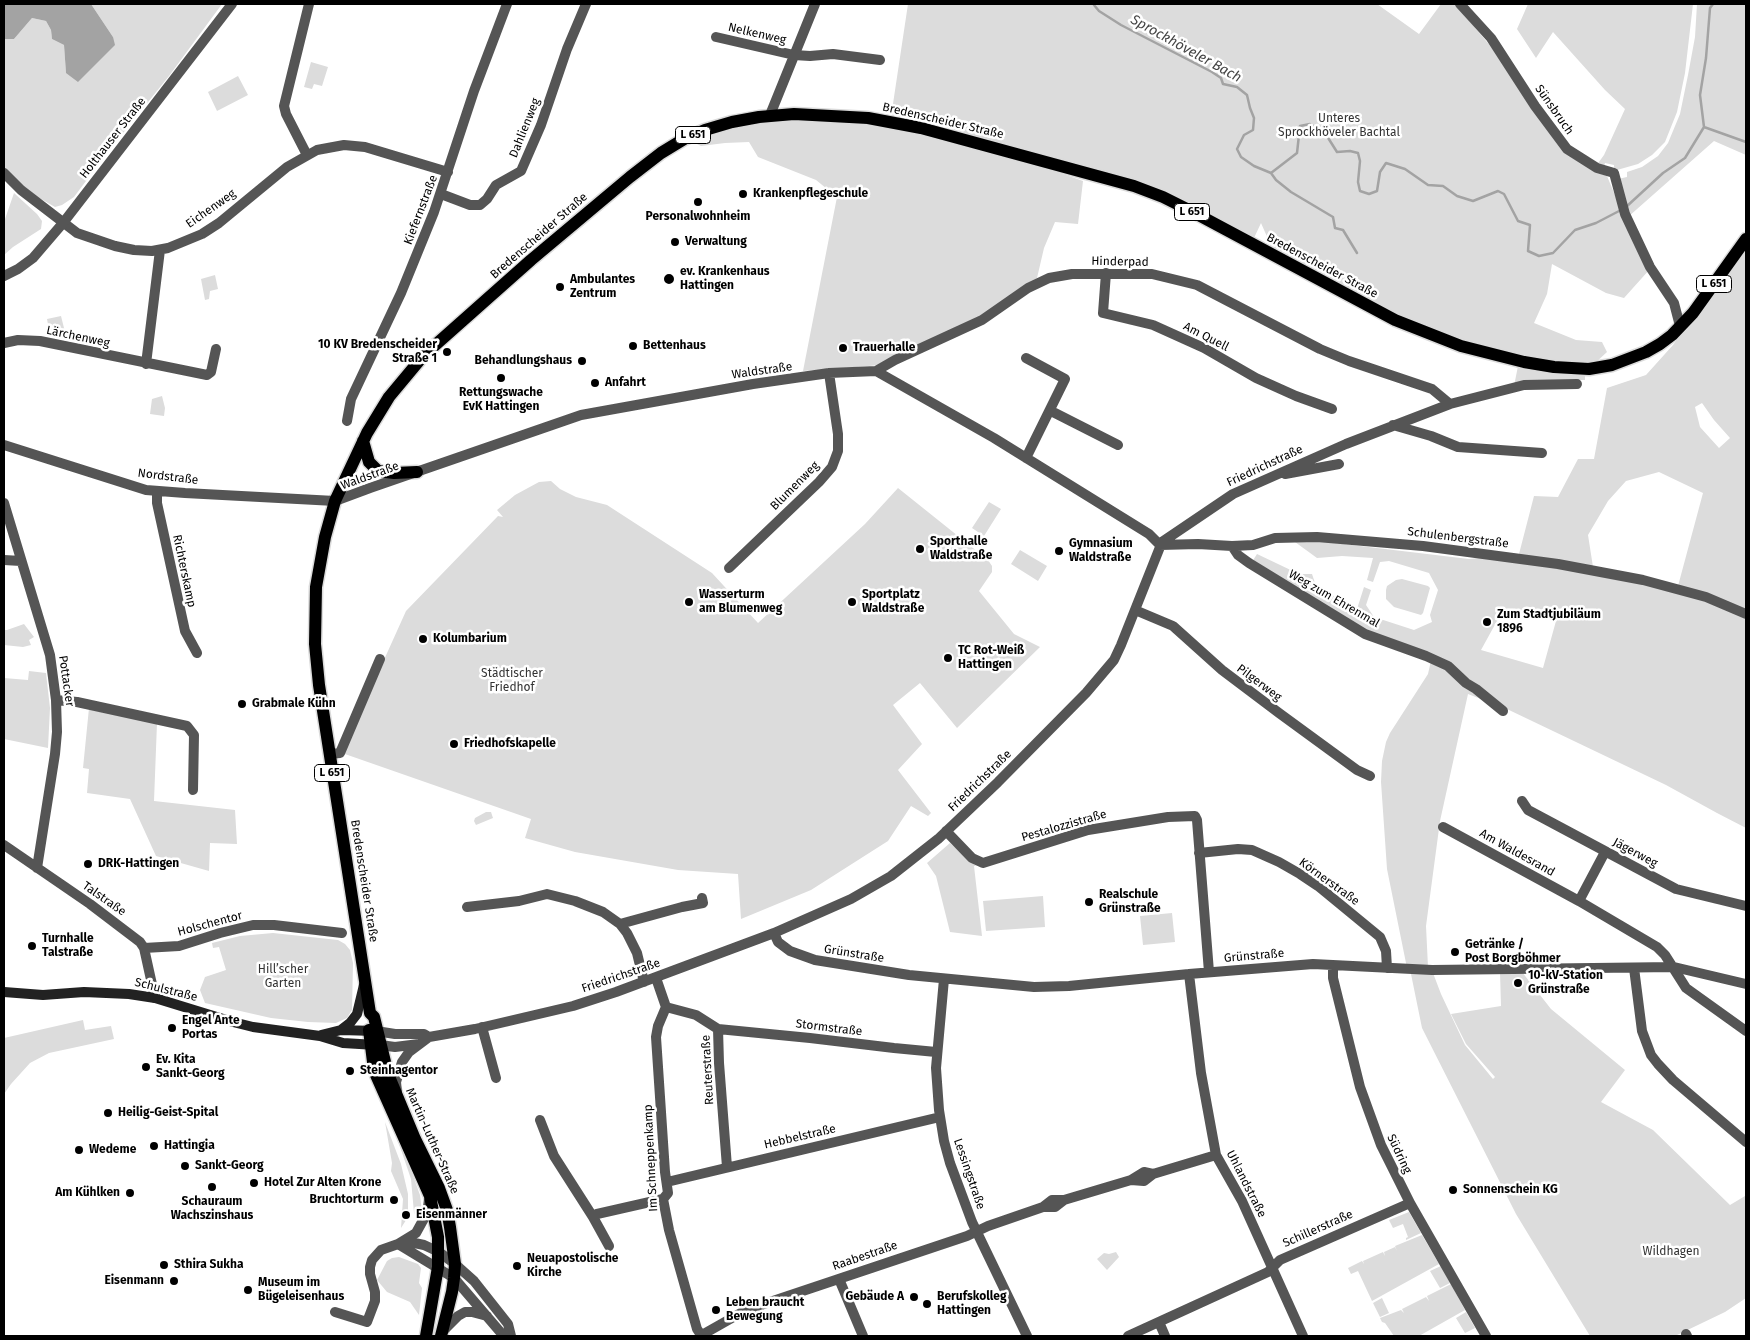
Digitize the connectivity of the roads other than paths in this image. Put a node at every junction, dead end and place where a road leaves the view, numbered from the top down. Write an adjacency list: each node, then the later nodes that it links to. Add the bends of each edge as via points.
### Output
1 (232, 4): 15 (street, Holthauser Straße)
2 (309, 4): 11 (street, via 284,103 286,114)
3 (508, 4): 12 (street, Kiefernstraße, via 474,91)
4 (586, 4): 14 (street, Dahlienweg, via 542,124 521,171 496,185 480,205 470,205)
5 (815, 4): 8 (street)
6 (1460, 4): 20 (street, Sünsbruch, via 1491,38 1567,149 1597,168 1614,173 1625,214 1650,267 1674,303)
7 (716, 37): 8 (street, Nelkenweg)
8 (794, 55): 9 (street, Nelkenweg, via 833,54); 10 (street)
9 (880, 60)
10 (770, 115): 20 (main road, Bredenscheider Straße / L 651, via 834,115 894,122 1134,186 1191,211 1395,320 1461,346 1524,362 1574,369 1612,365 1660,344); 33 (main road, Bredenscheider Straße / L 651, via 719,126 684,139 622,184 424,355 389,397)
11 (307, 155): 12 (street, Eichenweg, via 334,146 353,145); 17 (street, Eichenweg, via 287,166 202,234)
12 (448, 172): 14 (street, Kiefernstraße)
13 (4, 173): 15 (street, Eichenweg)
14 (441, 194): 31 (street, Kiefernstraße, via 404,286 351,399)
15 (63, 223): 17 (street, Eichenweg, via 82,236 115,246); 19 (street, Holthauser Straße, via 33,258)
16 (1746, 239): 20 (main road, Bredenscheider Straße / L 651)
17 (160, 250): 24 (street)
18 (1106, 273): 25 (street, Hinderpad, via 1072,274 1042,280 982,320); 28 (street, Hinderpad, via 1152,274 1197,285 1320,349 1432,390); 29 (street, Am Quell, via 1102,313 1153,325 1204,348 1256,378)
19 (4, 276)
20 (1680, 326)
21 (4, 343): 24 (street, Lärchenweg, via 18,340 40,342)
22 (216, 349): 24 (street, Lärchenweg, via 211,372 207,375)
23 (1026, 358): 30 (street, via 1065,379)
24 (146, 364)
25 (876, 372): 26 (street, Waldstraße); 37 (street)
26 (829, 373): 39 (street, Waldstraße, via 581,415); 48 (street, Blumenweg, via 838,434 838,451 832,467)
27 (1577, 384): 28 (street, Friedrichstraße, via 1524,385)
28 (1450, 404): 32 (street, Friedrichstraße)
29 (1332, 409)
30 (1050, 411): 35 (street); 37 (street)
31 (347, 421)
32 (1393, 425): 36 (street, via 1458,447); 40 (street, Friedrichstraße)
33 (364, 441): 39 (main road, via 369,462 378,471 394,474); 42 (main road, Bredenscheider Straße / L 651)
34 (4, 445): 41 (street, Nordstraße)
35 (1118, 445)
36 (1542, 453)
37 (1026, 458): 44 (street, via 1149,534)
38 (1339, 464): 40 (street)
39 (417, 472): 42 (street, Waldstraße)
40 (1272, 476): 44 (street, Friedrichstraße, via 1233,494 1164,539)
41 (157, 491): 42 (street, Nordstraße); 51 (street, Richterskamp, via 185,631)
42 (335, 501): 55 (main road, Bredenscheider Straße / L 651, via 321,557 315,617 319,685)
43 (4, 503): 47 (street, Pottacker)
44 (1160, 545): 45 (street, Schulenbergstraße); 49 (street, Friedrichstraße)
45 (1232, 546): 50 (street, Schulenbergstraße, via 1253,545 1275,538 1307,537 1423,546 1558,564 1642,580 1706,597); 54 (street, Weg zum Ehrenmal, via 1248,563 1365,634 1448,666)
46 (4, 560): 47 (street)
47 (21, 561): 53 (street, Pottacker, via 50,655)
48 (729, 568)
49 (1134, 610): 56 (street, Pilgerweg, via 1173,626 1222,670 1357,770); 60 (street, Friedrichstraße, via 1114,660 1079,700)
50 (1746, 614)
51 (197, 653)
52 (380, 659): 55 (street, via 340,753)
53 (56, 700): 57 (street, via 187,726 194,735); 64 (street, Pottacker, via 55,754)
54 (1503, 711)
55 (329, 754): 80 (main road, Bredenscheider Straße / L 651)
56 (1370, 776)
57 (193, 790)
58 (1522, 801): 62 (street, Jägerweg, via 1528,810)
59 (1443, 827): 66 (street, Am Waldesrand)
60 (946, 831): 63 (street, Pestalozzistraße, via 972,858 983,863 1088,830 1193,816 1197,820); 71 (street, Friedrichstraße, via 891,876 851,899)
61 (4, 845): 64 (street, Talstraße)
62 (1605, 852): 66 (street); 67 (street, Jägerweg, via 1676,889)
63 (1198, 853): 75 (street, Körnerstraße, via 1252,850 1300,874 1380,937 1386,951); 77 (street)
64 (37, 868): 72 (street, Talstraße, via 135,936)
65 (702, 898): 69 (street, via 703,903)
66 (1578, 901): 74 (street, Am Waldesrand, via 1656,947)
67 (1746, 906)
68 (467, 907): 69 (street, via 547,894 603,912)
69 (620, 924): 82 (street, via 632,942)
70 (342, 933): 72 (street, Holschentor, via 253,925 179,946)
71 (774, 933): 79 (street, Friedrichstraße); 81 (street, Grünstraße, via 778,942 806,958)
72 (144, 948): 85 (street)
73 (1333, 965): 75 (street, Grünstraße); 77 (street, Grünstraße); 106 (street, Südring, via 1333,978 1365,1103 1381,1145)
74 (1674, 967): 76 (street, Grünstraße); 83 (street, Grünstraße); 91 (street, Am Waldesrand, via 1686,988)
75 (1387, 968): 76 (street, Grünstraße)
76 (1634, 968): 100 (street, via 1642,1031 1652,1056 1673,1080)
77 (1209, 972): 78 (street, Grünstraße)
78 (1189, 974): 81 (street, Grünstraße, via 1051,987); 101 (street, Uhlandstraße, via 1200,1073)
79 (656, 978): 82 (street, Friedrichstraße); 86 (street)
80 (366, 979): 89 (main road, via 357,1014); 90 (main road, Bredenscheider Straße / L 651, via 370,1013 374,1017)
81 (944, 979): 95 (street, Lessingstraße)
82 (644, 982): 87 (street, Friedrichstraße, via 574,1006)
83 (1746, 984)
84 (4, 992): 85 (main road, Schulstraße, via 43,995 109,992)
85 (155, 998): 92 (main road, Schulstraße, via 239,1024)
86 (666, 1007): 88 (street, Reuterstraße, via 696,1015); 103 (street, Im Schneppenkamp, via 658,1026 656,1049)
87 (482, 1027): 93 (street, Friedrichstraße); 96 (street)
88 (718, 1028): 95 (street, Stormstraße); 102 (street, Reuterstraße)
89 (341, 1030): 90 (main road, Schulstraße); 92 (main road, Schulstraße)
90 (373, 1031): 93 (street, Friedrichstraße, via 424,1034); 94 (main road, Martin-Luther-Straße / L 651)
91 (1746, 1031)
92 (320, 1036): 94 (main road, Schulstraße, via 343,1043)
93 (425, 1040): 94 (street, Friedrichstraße, via 395,1047); 97 (street, via 402,1062 396,1082)
94 (375, 1045): 97 (main road, Martin-Luther-Straße / L 651); 104 (main road, Martin-Luther-Straße / L 651, via 376,1075)
95 (936, 1052): 98 (street, Lessingstraße)
96 (496, 1078)
97 (399, 1103): 112 (main road, Martin-Luther-Straße / L 651, via 447,1210)
98 (940, 1117): 102 (street, Hebbelstraße); 108 (street, Lessingstraße, via 950,1163)
99 (540, 1120): 107 (street, via 554,1156)
100 (1746, 1142)
101 (1216, 1155): 108 (street, Raabestraße, via 1153,1174 1146,1180 1131,1180 1064,1200 1057,1206 1043,1207); 114 (street, Uhlandstraße, via 1242,1201)
102 (727, 1167): 103 (street, Hebbelstraße)
103 (667, 1182): 105 (street, Im Schneppenkamp, via 668,1192)
104 (430, 1196): 109 (street, via 421,1226); 111 (main road, Martin-Luther-Straße / L 651)
105 (663, 1199): 107 (street); 123 (street, Im Schneppenkamp)
106 (1410, 1203): 114 (street, Schillerstraße, via 1280,1260); 129 (street, Südring)
107 (593, 1217): 110 (street)
108 (976, 1231): 116 (street, Raabestraße); 125 (street, Lessingstraße)
109 (402, 1243): 111 (street, via 424,1245); 113 (street); 117 (street, via 382,1250 372,1260 370,1274 375,1301 367,1322)
110 (610, 1246)
111 (439, 1252): 112 (street); 113 (main road, Martin-Luther-Straße / L 651)
112 (455, 1264): 115 (main road, Martin-Luther-Straße / L 651); 122 (street, via 474,1281 508,1324)
113 (438, 1267): 115 (street); 121 (main road, Martin-Luther-Straße / L 651)
114 (1272, 1267): 119 (street, Schillerstraße, via 1268,1272); 128 (street, Uhlandstraße)
115 (454, 1278): 118 (street); 120 (main road, Martin-Luther-Straße / L 651)
116 (839, 1279): 123 (street, Raabestraße, via 746,1310); 124 (street)
117 (335, 1312)
118 (488, 1316): 120 (street, via 465,1312); 122 (street, via 502,1334)
119 (1159, 1322): 126 (street, Schillerstraße); 127 (street)
120 (441, 1334)
121 (426, 1336)
122 (510, 1336)
123 (700, 1336)
124 (864, 1336)
125 (1027, 1336)
126 (1128, 1336)
127 (1165, 1336)
128 (1303, 1336)
129 (1486, 1336)

